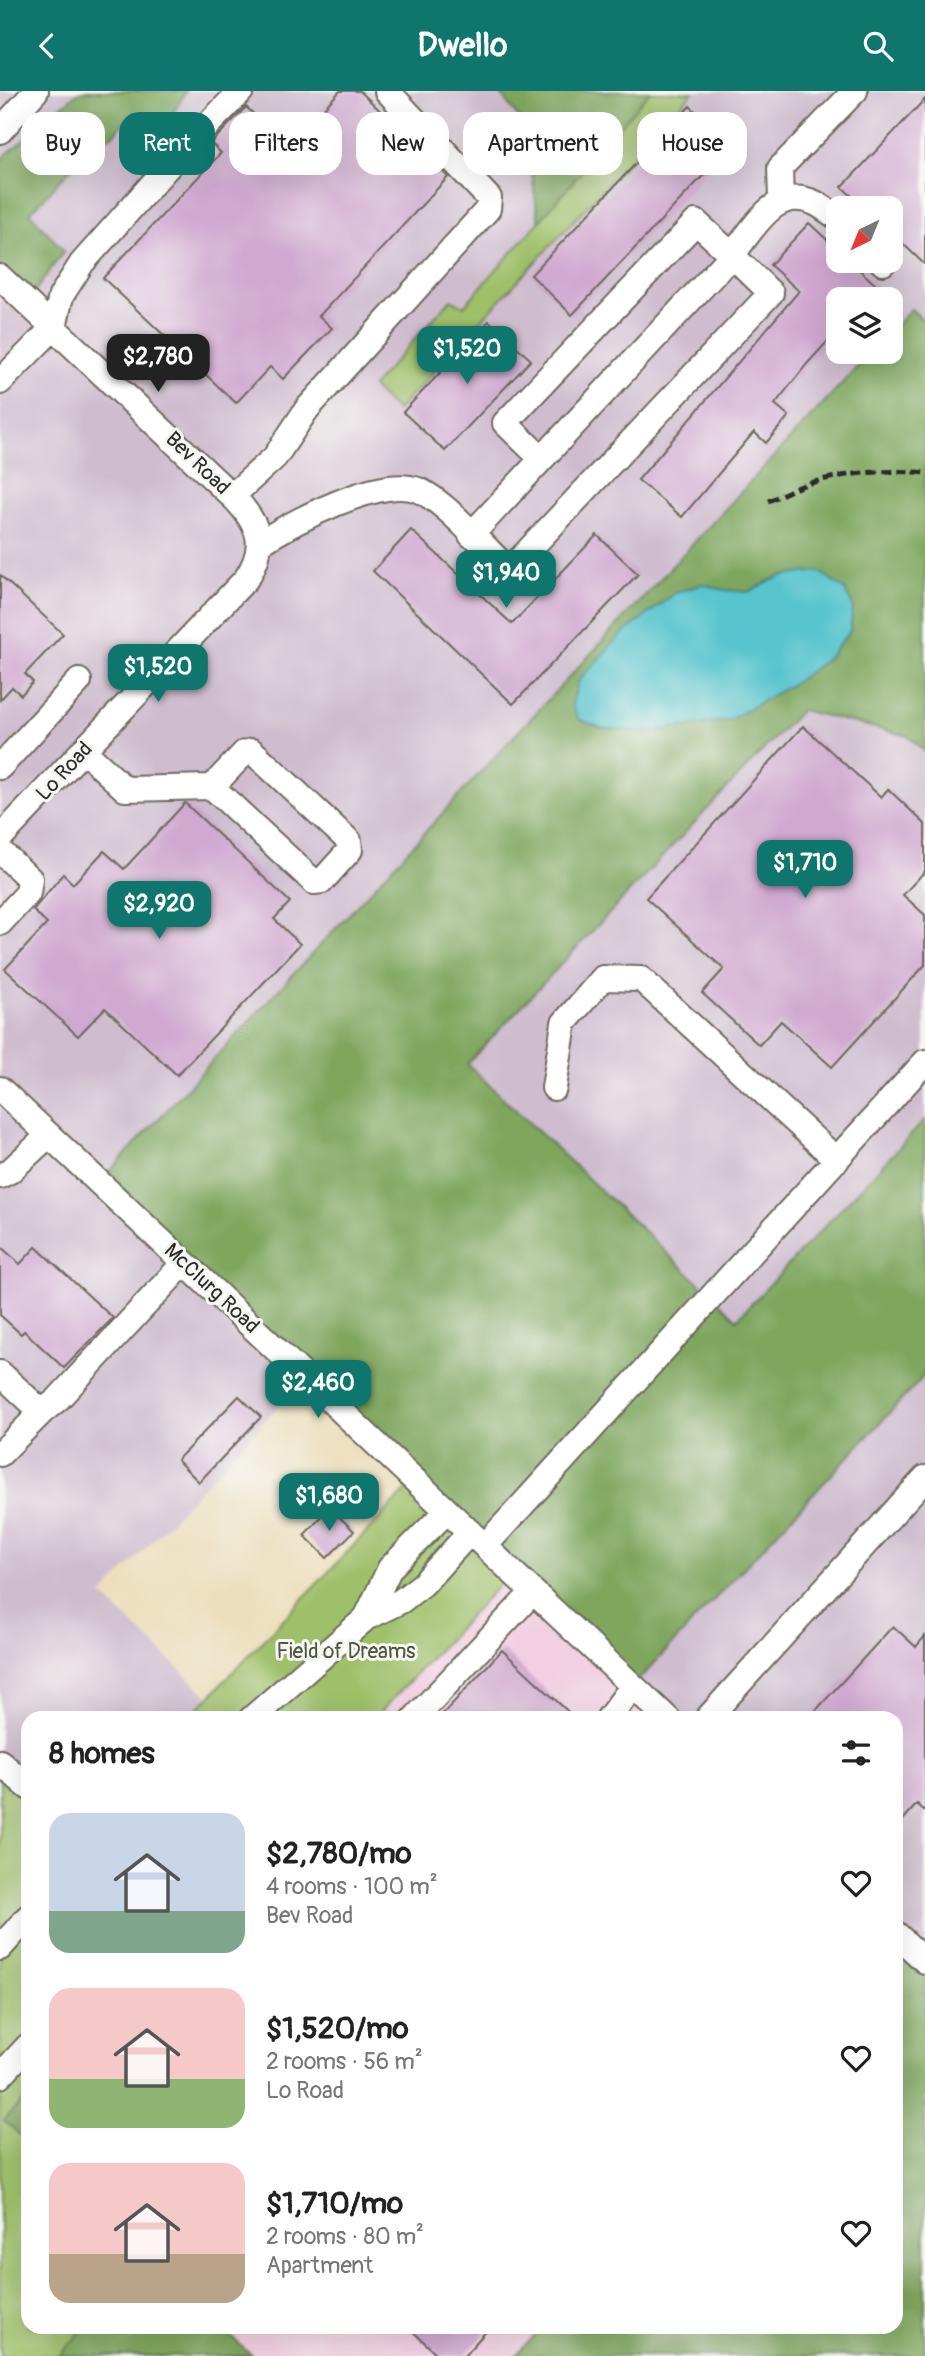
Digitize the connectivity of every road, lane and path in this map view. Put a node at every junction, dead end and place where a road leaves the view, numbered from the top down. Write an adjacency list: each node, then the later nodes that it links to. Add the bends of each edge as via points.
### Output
1 (36, 91): 5 (street)
2 (241, 91): 10 (street, via 82,263 61,296)
3 (387, 91): 13 (street, via 489,198 488,209 307,409 275,457)
4 (855, 91): 6 (street, via 780,169)
5 (0, 131)
6 (781, 200): 7 (street, via 813,202); 8 (street)
7 (826, 210)
8 (732, 255): 12 (street); 12 (street, via 696,222 505,423); 14 (street, via 771,293 509,571)
9 (0, 277): 10 (street, Bev Road)
10 (54, 327): 11 (street); 13 (street, Bev Road)
11 (0, 382)
12 (542, 459): 14 (street)
13 (232, 496): 15 (street, Bev Road, via 253,521)
14 (471, 535): 15 (street, via 439,503 417,489 400,487 375,489 284,528)
15 (259, 544): 17 (street, Lo Road, via 256,563 246,579)
16 (79, 681): 18 (street)
17 (83, 750): 19 (street, via 125,789); 20 (street, Lo Road)
18 (0, 767)
19 (212, 787): 19 (street, via 314,882 322,881 351,850 349,841 252,751 244,753)
20 (4, 824)
21 (0, 851): 22 (street, via 30,879 28,893)
22 (0, 923)
23 (925, 1062): 27 (street)
24 (554, 1088): 27 (street, via 564,1023 603,978 641,979)
25 (0, 1089): 26 (street, McClurg Road)
26 (49, 1135): 28 (street); 29 (street, McClurg Road)
27 (837, 1160): 35 (street)
28 (0, 1176)
29 (184, 1262): 31 (street); 34 (street, McClurg Road)
30 (0, 1373): 31 (street)
31 (42, 1412): 32 (street)
32 (0, 1454)
33 (925, 1478): 43 (street)
34 (447, 1511): 35 (street, McClurg Road); 37 (street, via 390,1568)
35 (478, 1539): 36 (street, McClurg Road); 37 (street, via 401,1601)
36 (533, 1592): 38 (street, McClurg Road); 40 (street)
37 (366, 1618): 39 (street)
38 (633, 1686): 41 (street); 42 (street, McClurg Road)
39 (260, 1711)
40 (421, 1711)
41 (614, 1711)
42 (660, 1711)
43 (714, 1711)
44 (0, 1762): 45 (street)
45 (21, 1781)
46 (21, 1925): 48 (street)
47 (903, 1941): 49 (street)
48 (0, 1948)
49 (925, 1961)
50 (21, 2054): 51 (street)
51 (0, 2076)

